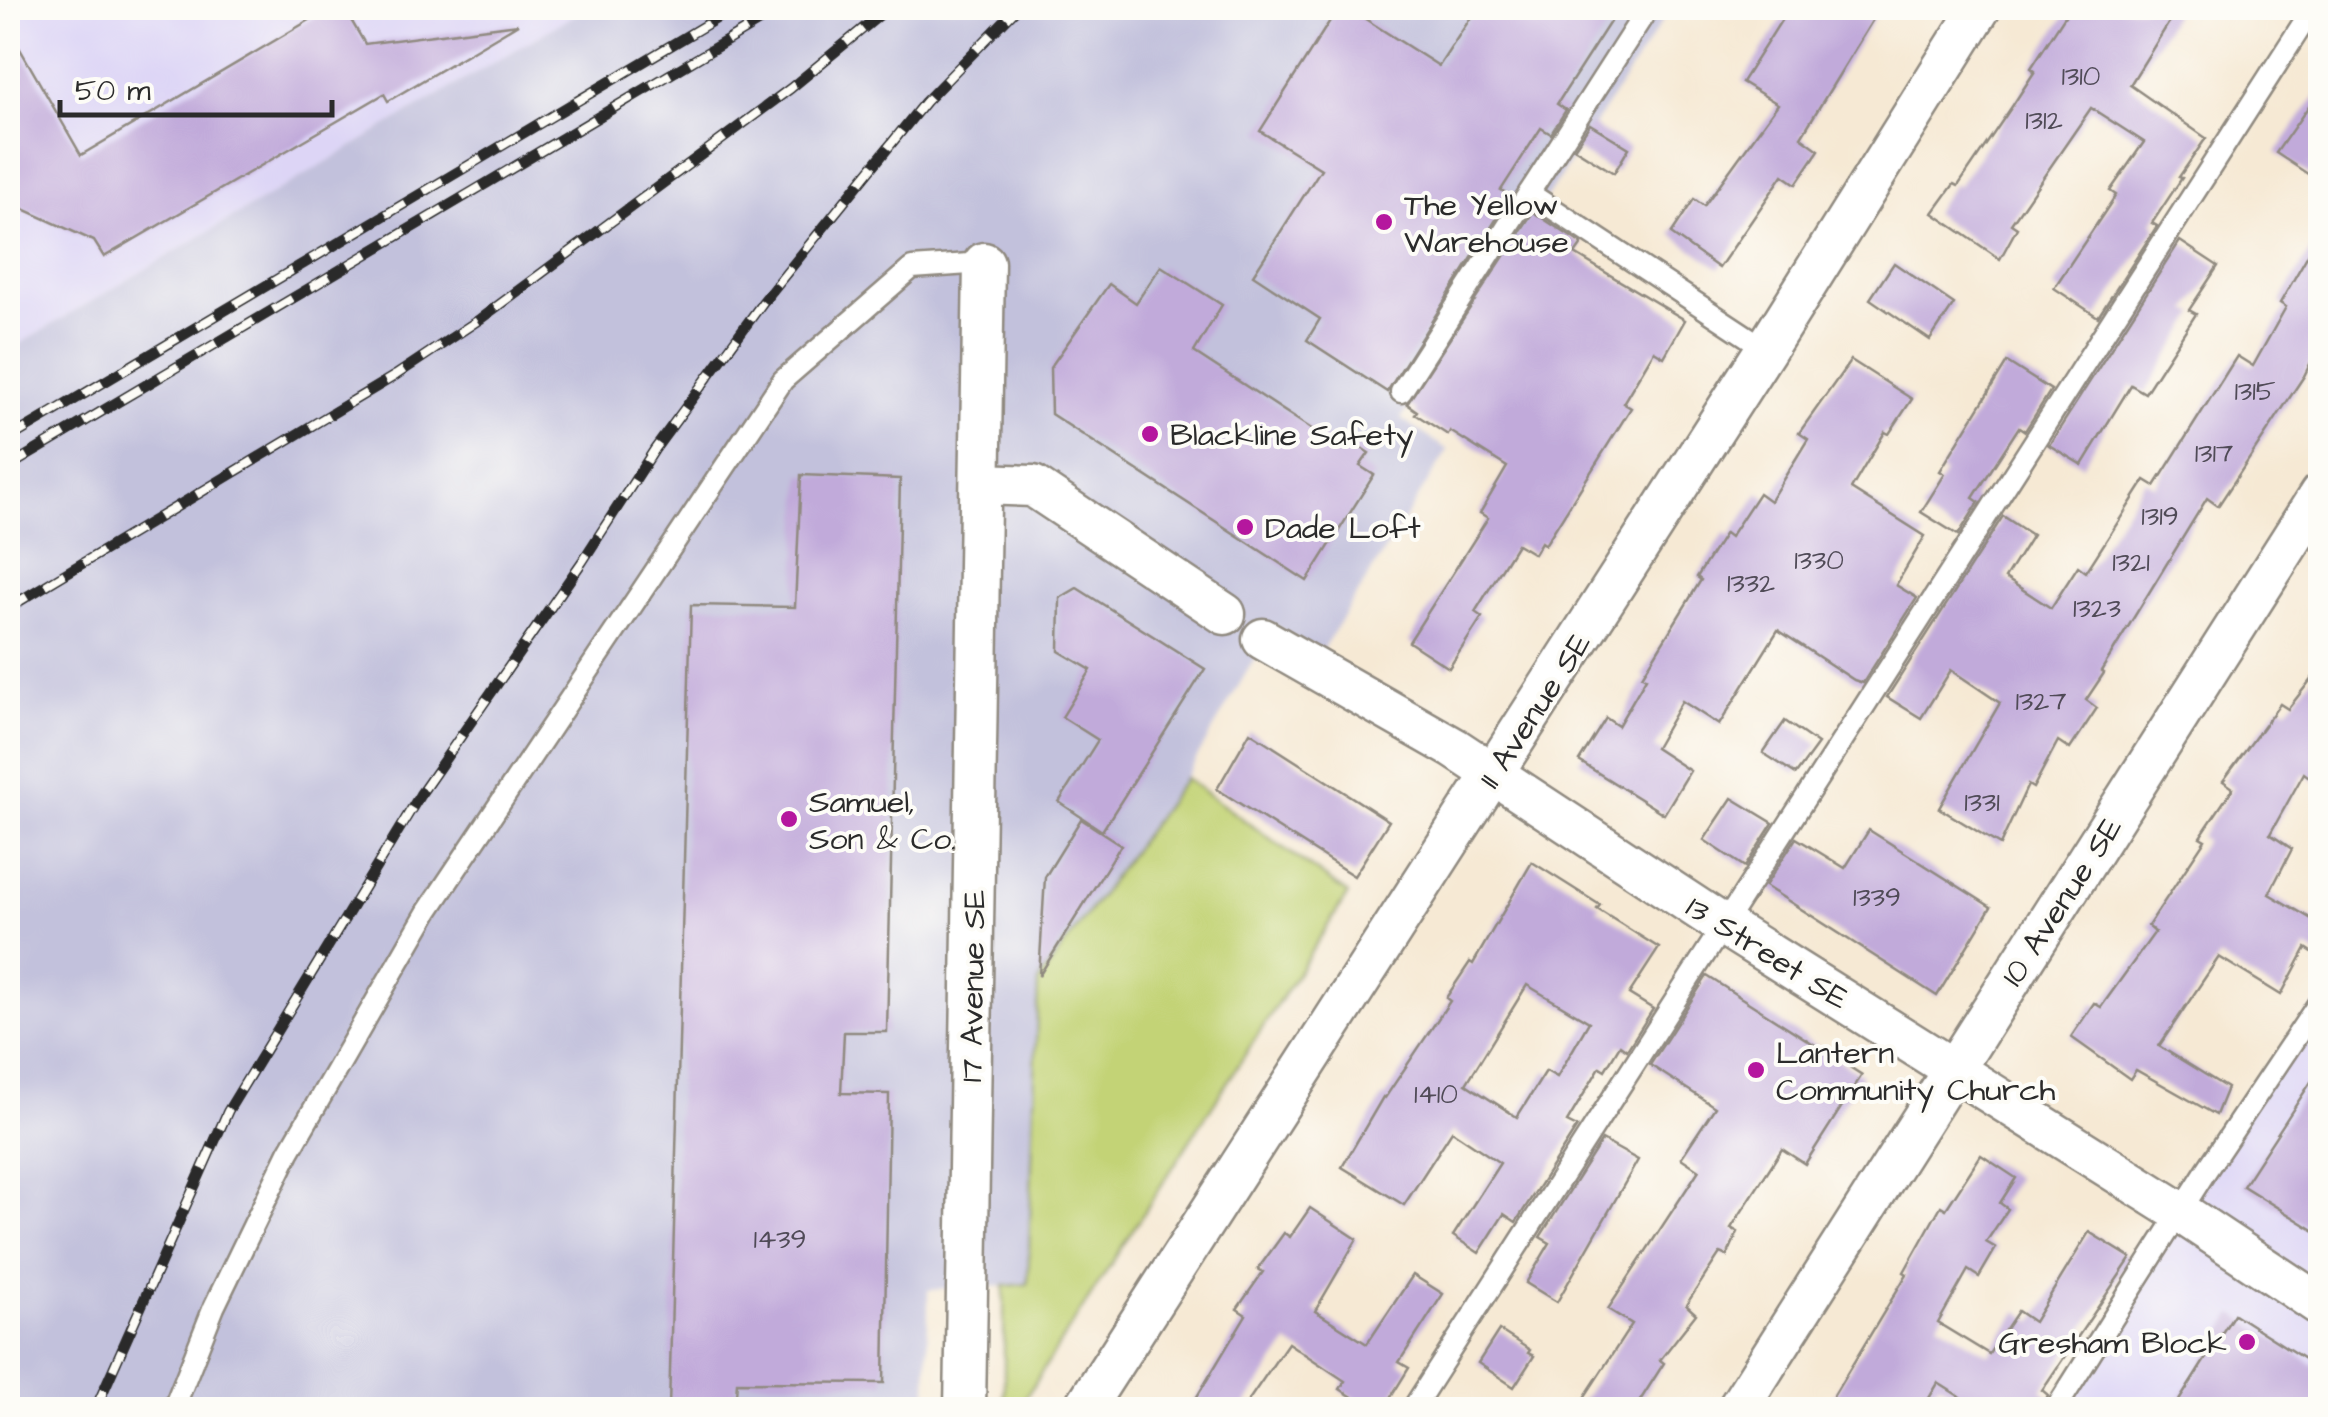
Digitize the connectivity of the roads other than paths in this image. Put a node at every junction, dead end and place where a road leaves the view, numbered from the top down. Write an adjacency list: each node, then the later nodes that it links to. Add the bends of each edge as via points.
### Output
1 (1648, 8): 4 (lane)
2 (1980, 8): 6 (street, 11 Avenue SE)
3 (2313, 8): 13 (lane)
4 (1529, 192): 6 (lane); 7 (lane)
5 (984, 263): 8 (street, 17 Avenue SE); 18 (lane, via 912,268 783,380 428,912 289,1152)
6 (1766, 349): 12 (street, 11 Avenue SE)
7 (1401, 392)
8 (981, 484): 10 (street, via 1032,486); 19 (street, 17 Avenue SE)
9 (2320, 494): 15 (street, 10 Avenue SE)
10 (1226, 614)
11 (1263, 638): 12 (street, 13 Street SE)
12 (1494, 773): 13 (street, 13 Street SE); 20 (street, 11 Avenue SE)
13 (1723, 924): 15 (street, 13 Street SE); 21 (lane)
14 (2320, 1001): 16 (lane)
15 (1954, 1070): 16 (street, 13 Street SE); 22 (street, 10 Avenue SE)
16 (2180, 1212): 17 (street, 13 Street SE); 23 (lane)
17 (2320, 1305)
18 (173, 1410)
19 (964, 1410)
20 (1083, 1410)
21 (1412, 1410)
22 (1737, 1410)
23 (2055, 1410)

